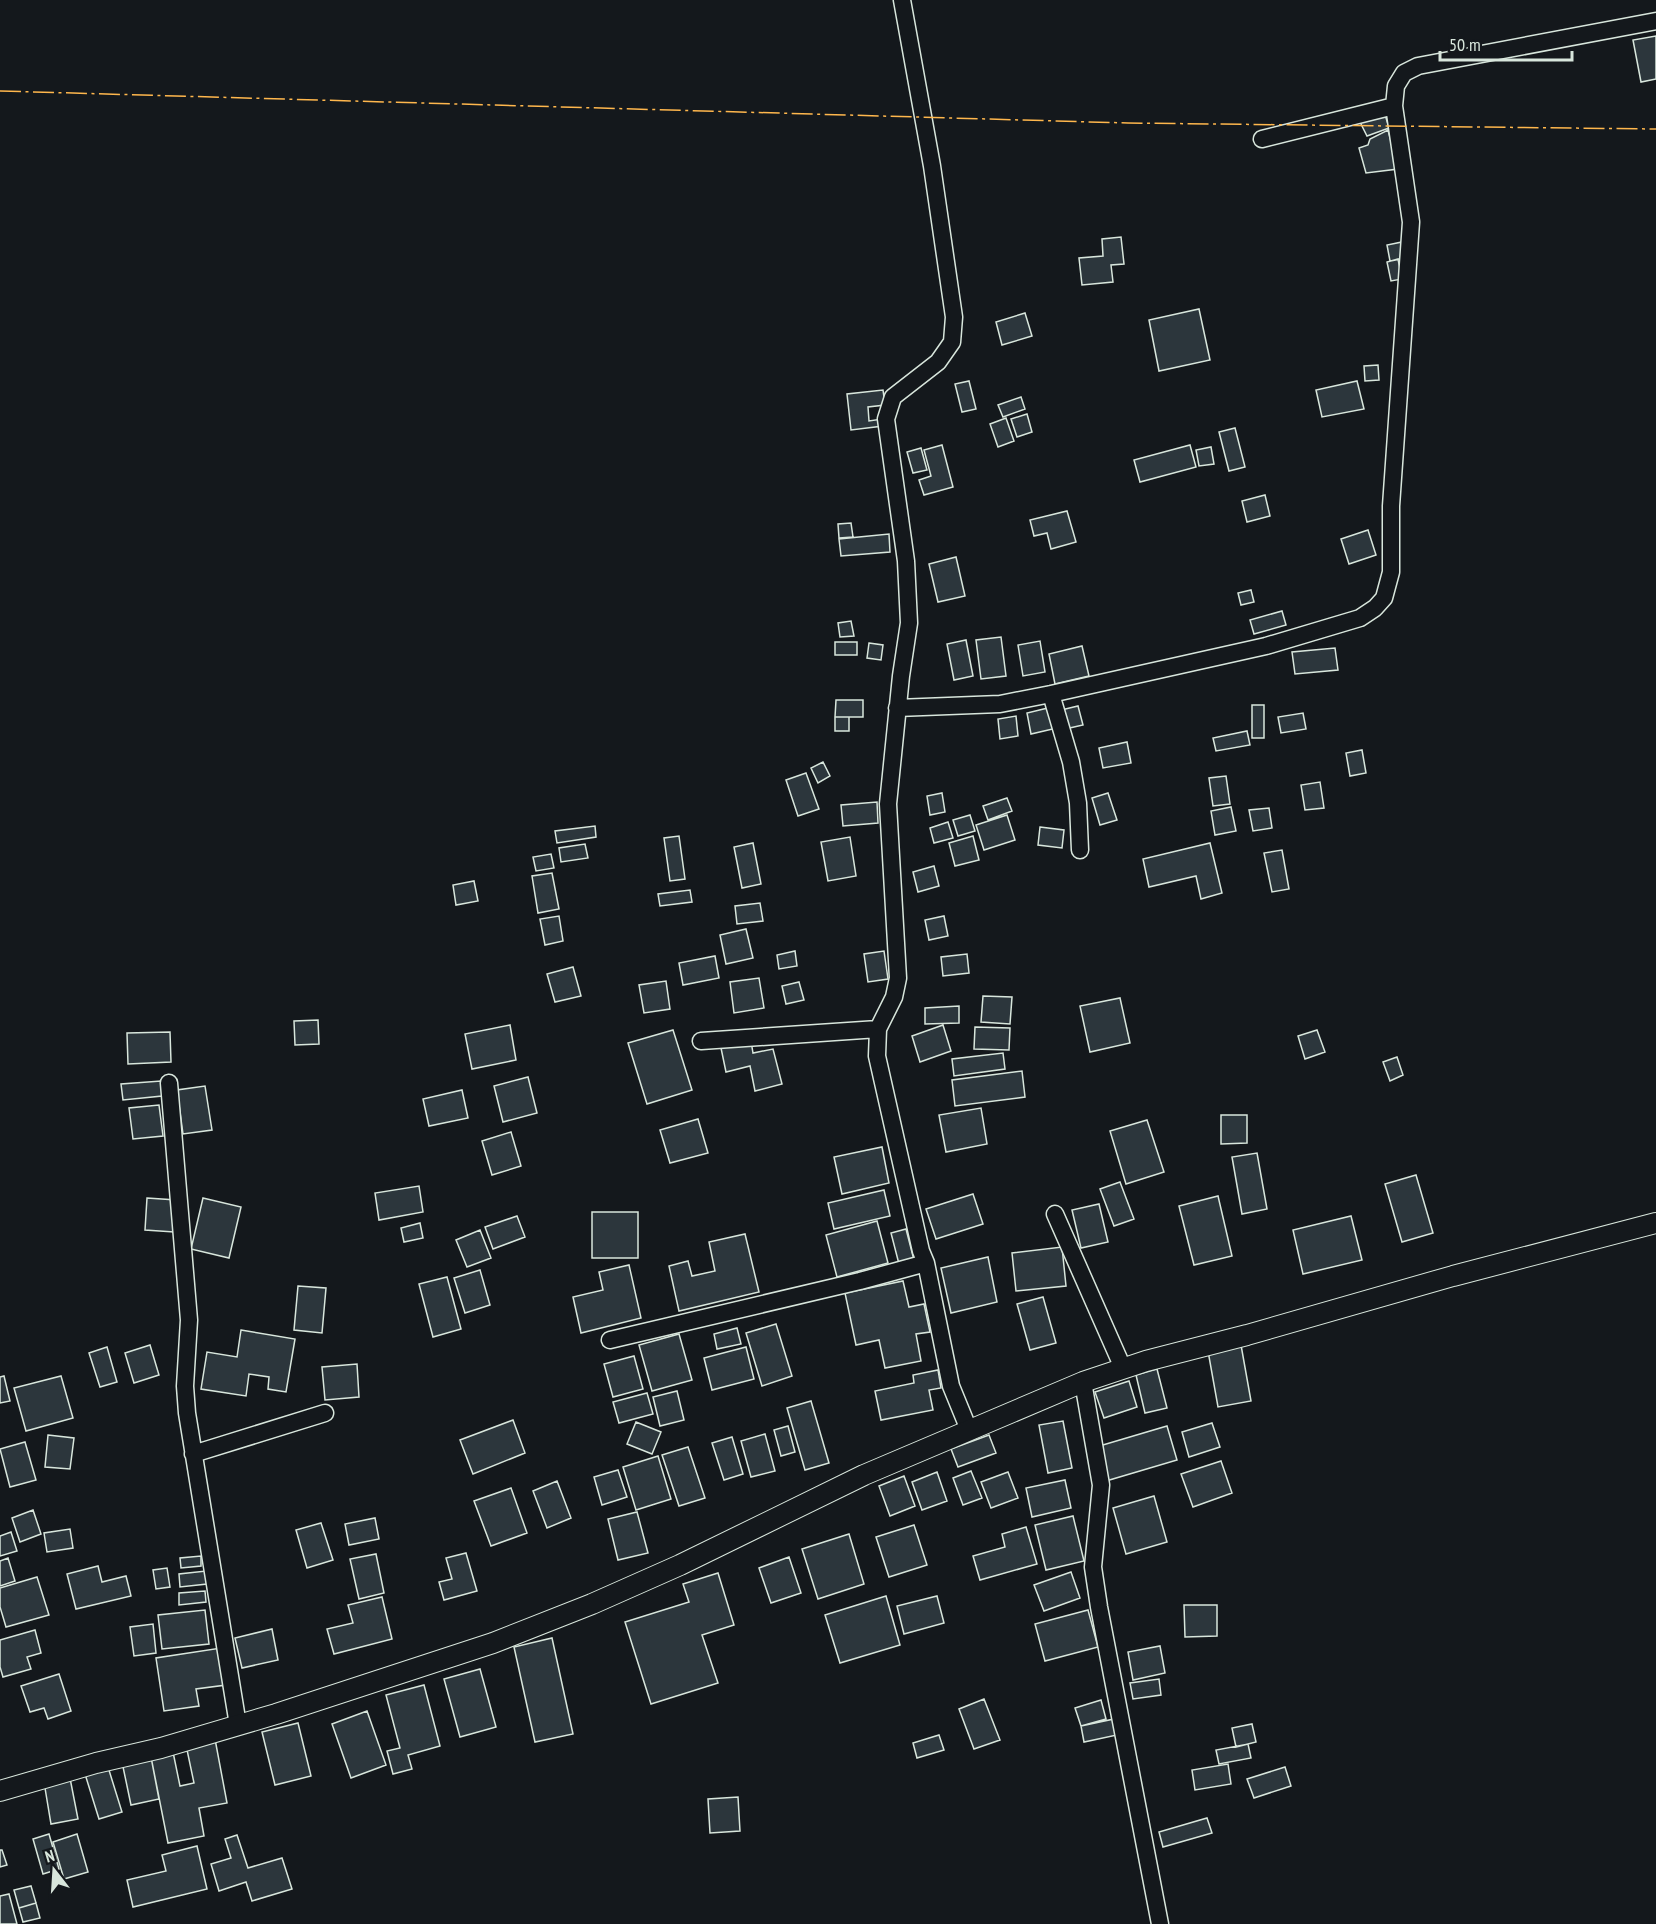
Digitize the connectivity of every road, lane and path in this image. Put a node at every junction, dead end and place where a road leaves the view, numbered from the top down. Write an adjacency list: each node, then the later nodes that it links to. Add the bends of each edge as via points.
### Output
1 (902, 0): 6 (street, via 954,318 952,342 938,362 893,397 886,419 906,561 909,623)
2 (1656, 21): 3 (street, via 1418,66 1404,73 1396,86)
3 (1394, 106): 4 (street); 5 (street, via 1411,222 1391,506 1391,572 1384,597 1360,618 1266,646)
4 (1262, 139)
5 (1051, 694): 6 (street, via 1000,704); 7 (street, via 1071,762)
6 (897, 708): 8 (street, via 888,804 898,978 894,997)
7 (1080, 850)
8 (878, 1029): 9 (street); 13 (street, via 877,1056)
9 (701, 1041)
10 (169, 1083): 19 (street, via 189,1320 185,1386)
11 (1055, 1214): 15 (street)
12 (1656, 1223): 15 (street)
13 (926, 1263): 14 (street); 18 (street, via 951,1386)
14 (610, 1340)
15 (1124, 1368): 16 (street)
16 (1083, 1382): 18 (street); 22 (street, via 1101,1485 1093,1568)
17 (325, 1413): 19 (street)
18 (969, 1431): 20 (street, via 864,1475 680,1566 592,1604 493,1643)
19 (193, 1454): 20 (street)
20 (238, 1725): 21 (street)
21 (0, 1791)
22 (1160, 1924)

